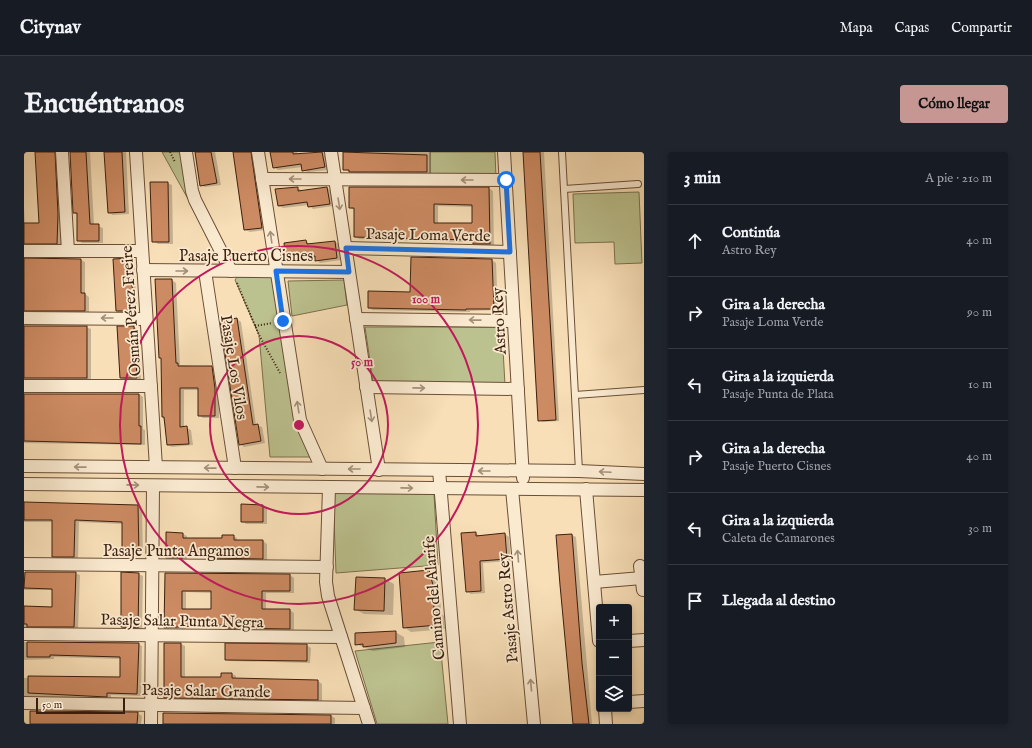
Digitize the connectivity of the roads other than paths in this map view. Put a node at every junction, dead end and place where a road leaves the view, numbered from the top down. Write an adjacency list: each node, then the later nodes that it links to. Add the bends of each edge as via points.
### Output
1 (62, 152): 15 (street)
2 (136, 152): 16 (street, Osmán Pérez Freire)
3 (186, 152): 20 (street, via 195,200)
4 (258, 152): 8 (street)
5 (331, 152): 9 (street)
6 (504, 152): 10 (street, Astro Rey)
7 (562, 152): 12 (lane)
8 (262, 179): 9 (street, one-way to 8); 21 (street, one-way to 8)
9 (335, 180): 10 (street, one-way to 9); 13 (street, one-way to 13)
10 (506, 180): 17 (street, Astro Rey)
11 (638, 184): 12 (lane)
12 (564, 189): 32 (lane)
13 (346, 248): 17 (street, Pasaje Loma Verde); 22 (street)
14 (24, 251): 15 (street)
15 (68, 251): 16 (street)
16 (142, 251): 18 (street, Osmán Pérez Freire)
17 (510, 252): 26 (street, Astro Rey)
18 (144, 270): 19 (street, Pasaje Puerto Cisnes, one-way to 19); 24 (street, Osmán Pérez Freire)
19 (204, 271): 20 (street, Pasaje Puerto Cisnes); 35 (street, Pasaje Los Vilos)
20 (231, 271): 21 (street, Pasaje Puerto Cisnes)
21 (276, 271): 22 (street, Pasaje Puerto Cisnes); 36 (street, one-way to 21, via 300,420)
22 (349, 272): 25 (street)
23 (24, 318): 24 (street, one-way to 23)
24 (146, 319): 28 (street, Osmán Pérez Freire)
25 (356, 319): 26 (street, one-way to 25); 29 (street)
26 (514, 321): 30 (street, Astro Rey)
27 (24, 386): 28 (street)
28 (150, 386): 34 (street, Osmán Pérez Freire)
29 (366, 387): 30 (street, one-way to 30); 37 (street, one-way to 37)
30 (518, 389): 39 (street, Astro Rey)
31 (644, 390): 32 (lane)
32 (575, 395): 40 (lane)
33 (24, 466): 34 (street, one-way to 33)
34 (156, 467): 35 (street, one-way to 34)
35 (235, 468): 36 (street)
36 (322, 469): 37 (street, one-way to 36)
37 (379, 470): 38 (street)
38 (438, 470): 39 (street, one-way to 38); 45 (street, Camino del Alarife)
39 (523, 471): 40 (street); 46 (street, Astro Rey)
40 (579, 471): 41 (street, one-way to 40)
41 (644, 474)
42 (24, 484): 43 (street, one-way to 43)
43 (154, 486): 44 (street, one-way to 44); 50 (street)
44 (329, 488): 45 (street, one-way to 45); 51 (street)
45 (440, 489): 46 (street); 68 (street, Camino del Alarife)
46 (518, 489): 47 (street); 69 (street, Pasaje Astro Rey, one-way to 46)
47 (586, 489): 48 (street); 53 (street)
48 (644, 490)
49 (24, 564): 50 (street, Pasaje Punta Angamos)
50 (153, 566): 51 (street, Pasaje Punta Angamos); 55 (street)
51 (327, 567): 56 (street, via 328,596)
52 (642, 578): 53 (street)
53 (594, 582): 57 (street)
54 (24, 634): 55 (street, Pasaje Salar Punta Negra)
55 (152, 636): 56 (street, Pasaje Salar Punta Negra); 63 (street)
56 (341, 637): 64 (street)
57 (599, 640)
58 (644, 640): 59 (street)
59 (632, 641)
60 (644, 700): 61 (street)
61 (632, 702)
62 (24, 704): 63 (street, Pasaje Salar Grande)
63 (151, 705): 64 (street, Pasaje Salar Grande); 66 (street)
64 (364, 708): 67 (street)
65 (605, 712): 70 (street)
66 (151, 724)
67 (369, 724)
68 (460, 724)
69 (534, 724)
70 (606, 724)

